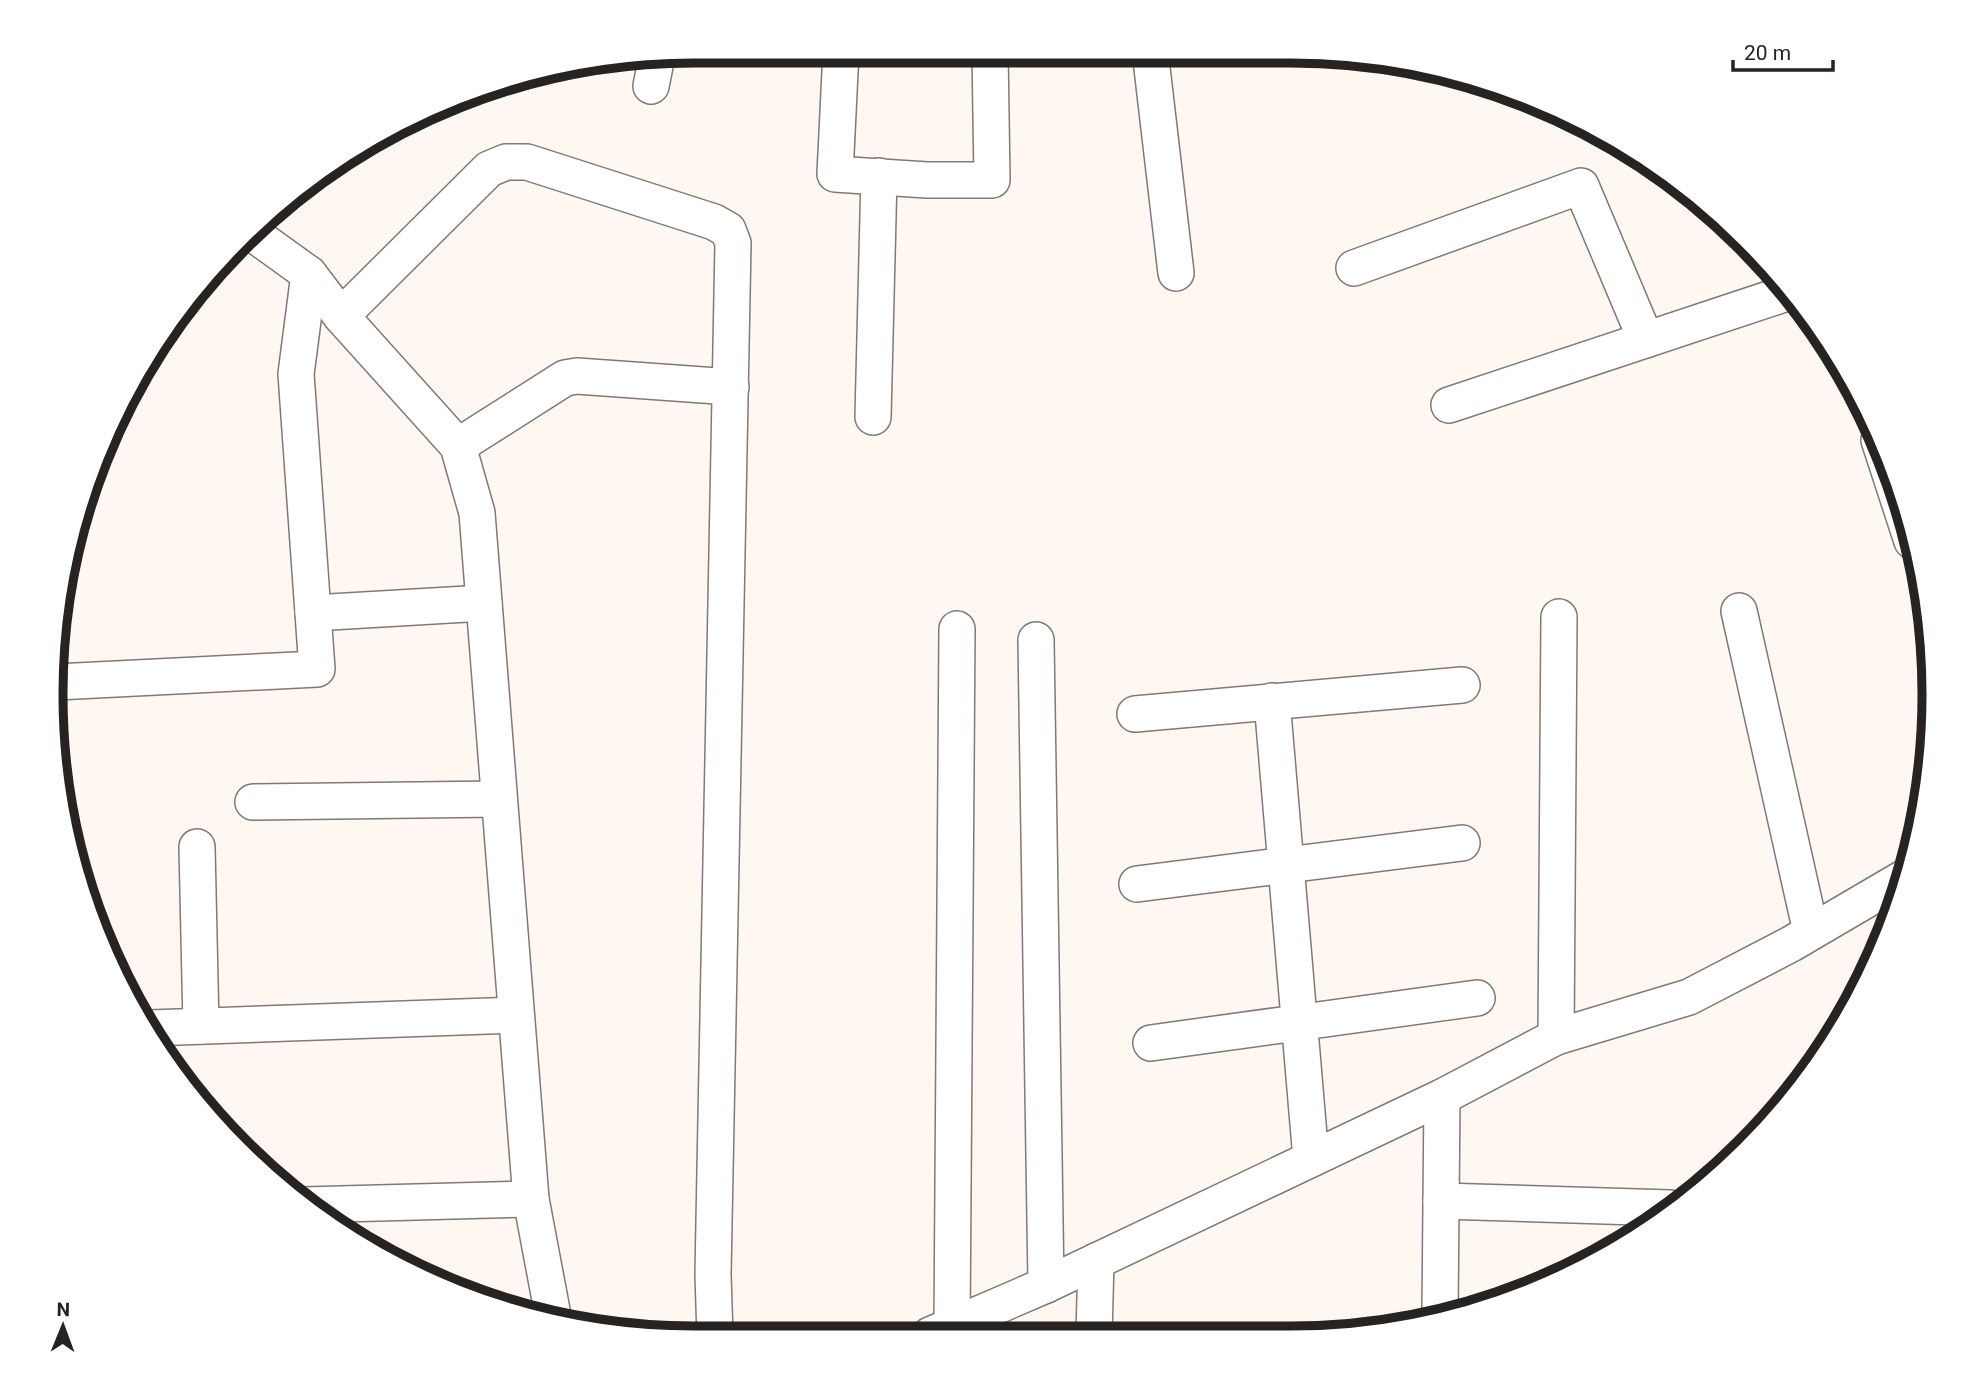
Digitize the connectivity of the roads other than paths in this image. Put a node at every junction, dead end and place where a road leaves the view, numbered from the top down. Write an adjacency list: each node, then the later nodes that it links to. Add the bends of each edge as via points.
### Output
1 (840, 63): 4 (street, via 835,174)
2 (990, 63): 4 (street, via 992,180)
3 (1151, 63): 7 (street)
4 (879, 176): 14 (street)
5 (259, 238): 8 (street)
6 (1354, 268): 11 (street, via 1581,186)
7 (1175, 273)
8 (309, 274): 10 (street); 18 (street, via 296,374)
9 (1780, 295): 11 (street)
10 (341, 316): 12 (street, via 489,169 506,162 527,162 728,230 733,243); 15 (street)
11 (1646, 340): 13 (street)
12 (732, 387): 15 (street, via 565,378); 51 (street)
13 (1449, 405)
14 (873, 417)
15 (458, 446): 16 (street, via 477,513)
16 (484, 603): 18 (street); 26 (street)
17 (1739, 611): 33 (street)
18 (313, 612): 22 (street, via 317,668)
19 (1559, 617): 39 (street)
20 (957, 629): 52 (street)
21 (1035, 640): 48 (street)
22 (63, 682)
23 (1462, 685): 24 (street)
24 (1272, 701): 25 (street); 30 (street)
25 (1135, 714)
26 (498, 799): 27 (street); 35 (street)
27 (253, 802)
28 (1462, 843): 30 (street)
29 (197, 848): 37 (street)
30 (1286, 864): 31 (street); 36 (street)
31 (1137, 884)
32 (1892, 885): 33 (street)
33 (1811, 932): 39 (street, via 1689,998)
34 (1477, 998): 36 (street)
35 (516, 1015): 37 (street); 43 (street)
36 (1300, 1023): 40 (street); 42 (street)
37 (201, 1026): 38 (street)
38 (163, 1034)
39 (1556, 1037): 41 (street)
40 (1151, 1044)
41 (1442, 1097): 42 (street); 44 (street)
42 (1311, 1159): 47 (street)
43 (530, 1199): 45 (street); 50 (street)
44 (1441, 1201): 46 (street); 49 (street)
45 (322, 1204)
46 (1658, 1208)
47 (1096, 1261): 48 (street); 54 (street)
48 (1046, 1285): 53 (street)
49 (1440, 1307)
50 (552, 1309)
51 (715, 1326)
52 (941, 1326)
53 (952, 1326)
54 (1094, 1326)

